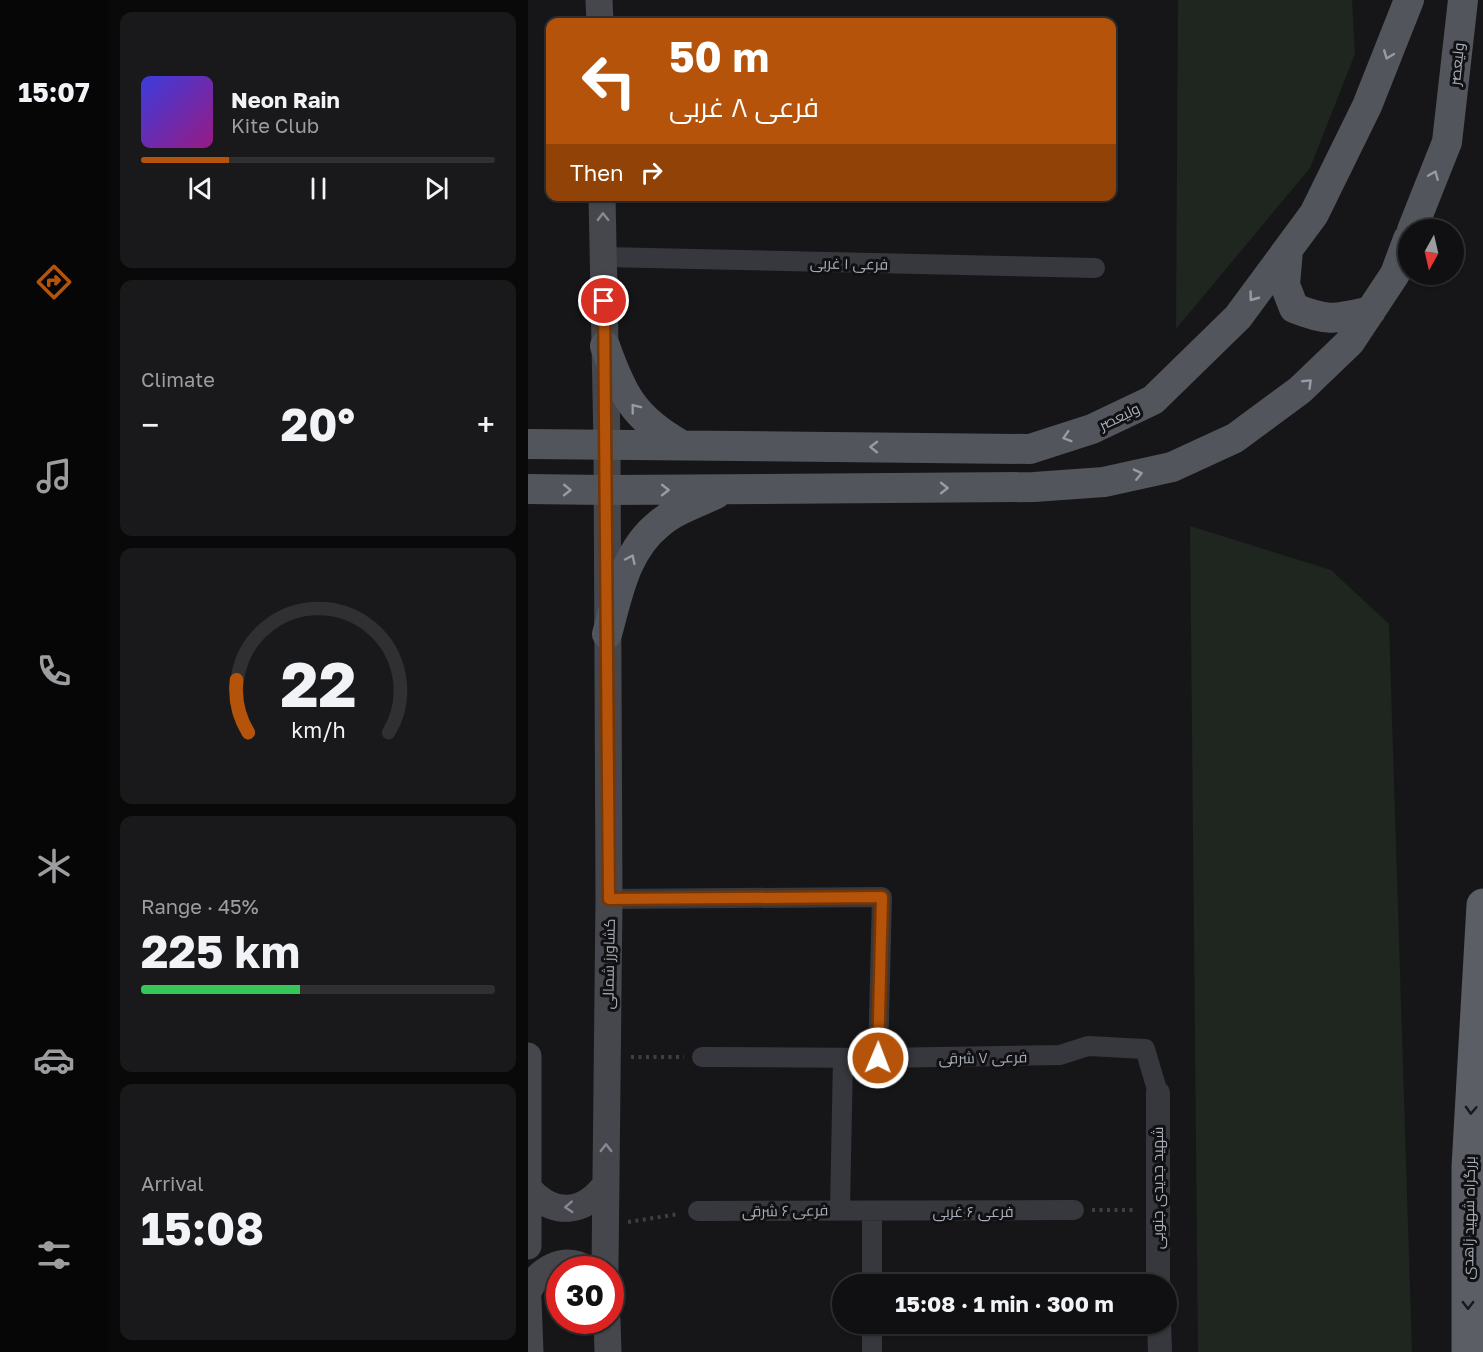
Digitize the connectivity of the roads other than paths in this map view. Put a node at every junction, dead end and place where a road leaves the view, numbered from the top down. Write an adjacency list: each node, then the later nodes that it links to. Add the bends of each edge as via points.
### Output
1 (599, 0): 4 (main road)
2 (1409, 0): 7 (main road, ولیعصر, one-way to 7, via 1367,106 1314,214)
3 (1463, 0): 6 (main road, ولیعصر, one-way to 3, via 1447,142)
4 (600, 18)
5 (603, 201): 8 (main road, کشاورز شمالی, one-way to 5)
6 (1416, 219)
7 (1288, 250): 11 (main road, via 1285,285 1294,308 1337,319); 15 (main road, ولیعصر, one-way to 15, via 1238,317 1153,400 1092,429 1030,448)
8 (603, 256): 10 (street, فرعی ۱ غربی); 12 (main road, کشاورز شمالی)
9 (1398, 266): 11 (main road)
10 (1095, 268)
11 (1371, 311): 18 (main road, one-way to 11, via 1034,487 1104,482 1172,467 1234,438 1300,390 1350,342)
12 (605, 346): 14 (main road, کشاورز شمالی); 15 (main road, one-way to 12, via 659,432 632,406)
13 (528, 444): 14 (main road, ولیعصر)
14 (607, 444): 15 (main road, ولیعصر); 17 (main road, کشاورز شمالی)
15 (680, 444)
16 (528, 489): 17 (main road, one-way to 17)
17 (607, 490): 18 (main road, one-way to 18); 19 (main road, کشاورز شمالی)
18 (725, 490): 19 (main road, one-way to 18, via 636,547 658,524)
19 (607, 634): 20 (main road, کشاورز شمالی)
20 (609, 899): 25 (street, via 882,897); 27 (main road, کشاورز شمالی, one-way to 20)
21 (1483, 905): 47 (highway, بزرگراه شهید زاهدی, one-way to 47, via 1468,1167)
22 (528, 1056): 28 (main road)
23 (702, 1057): 24 (street, فرعی ۷ شرقی)
24 (843, 1058): 25 (street, فرعی ۷ شرقی); 29 (street)
25 (878, 1058): 26 (street, فرعی ۷ شرقی, via 1060,1055 1088,1046 1145,1049)
26 (1158, 1093): 37 (street, شهید جدیدی جنوبی)
27 (606, 1184): 28 (main road, one-way to 28, via 588,1203 562,1209 538,1199); 34 (main road, کشاورز شمالی)
28 (529, 1189): 33 (main road)
29 (840, 1209): 31 (street, فرعی ۶ شرقی); 32 (street, فرعی ۶ شرقی)
30 (1074, 1210): 32 (street, فرعی ۶ غربی)
31 (698, 1211)
32 (872, 1211): 36 (street)
33 (528, 1246)
34 (605, 1256)
35 (546, 1271): 38 (main road)
36 (872, 1274)
37 (1158, 1274)
38 (528, 1292)
39 (528, 1300): 43 (main road)
40 (607, 1334): 44 (main road)
41 (872, 1334): 45 (street)
42 (1159, 1334): 46 (street)
43 (530, 1352)
44 (608, 1352)
45 (872, 1352)
46 (1160, 1352)
47 (1467, 1352)

